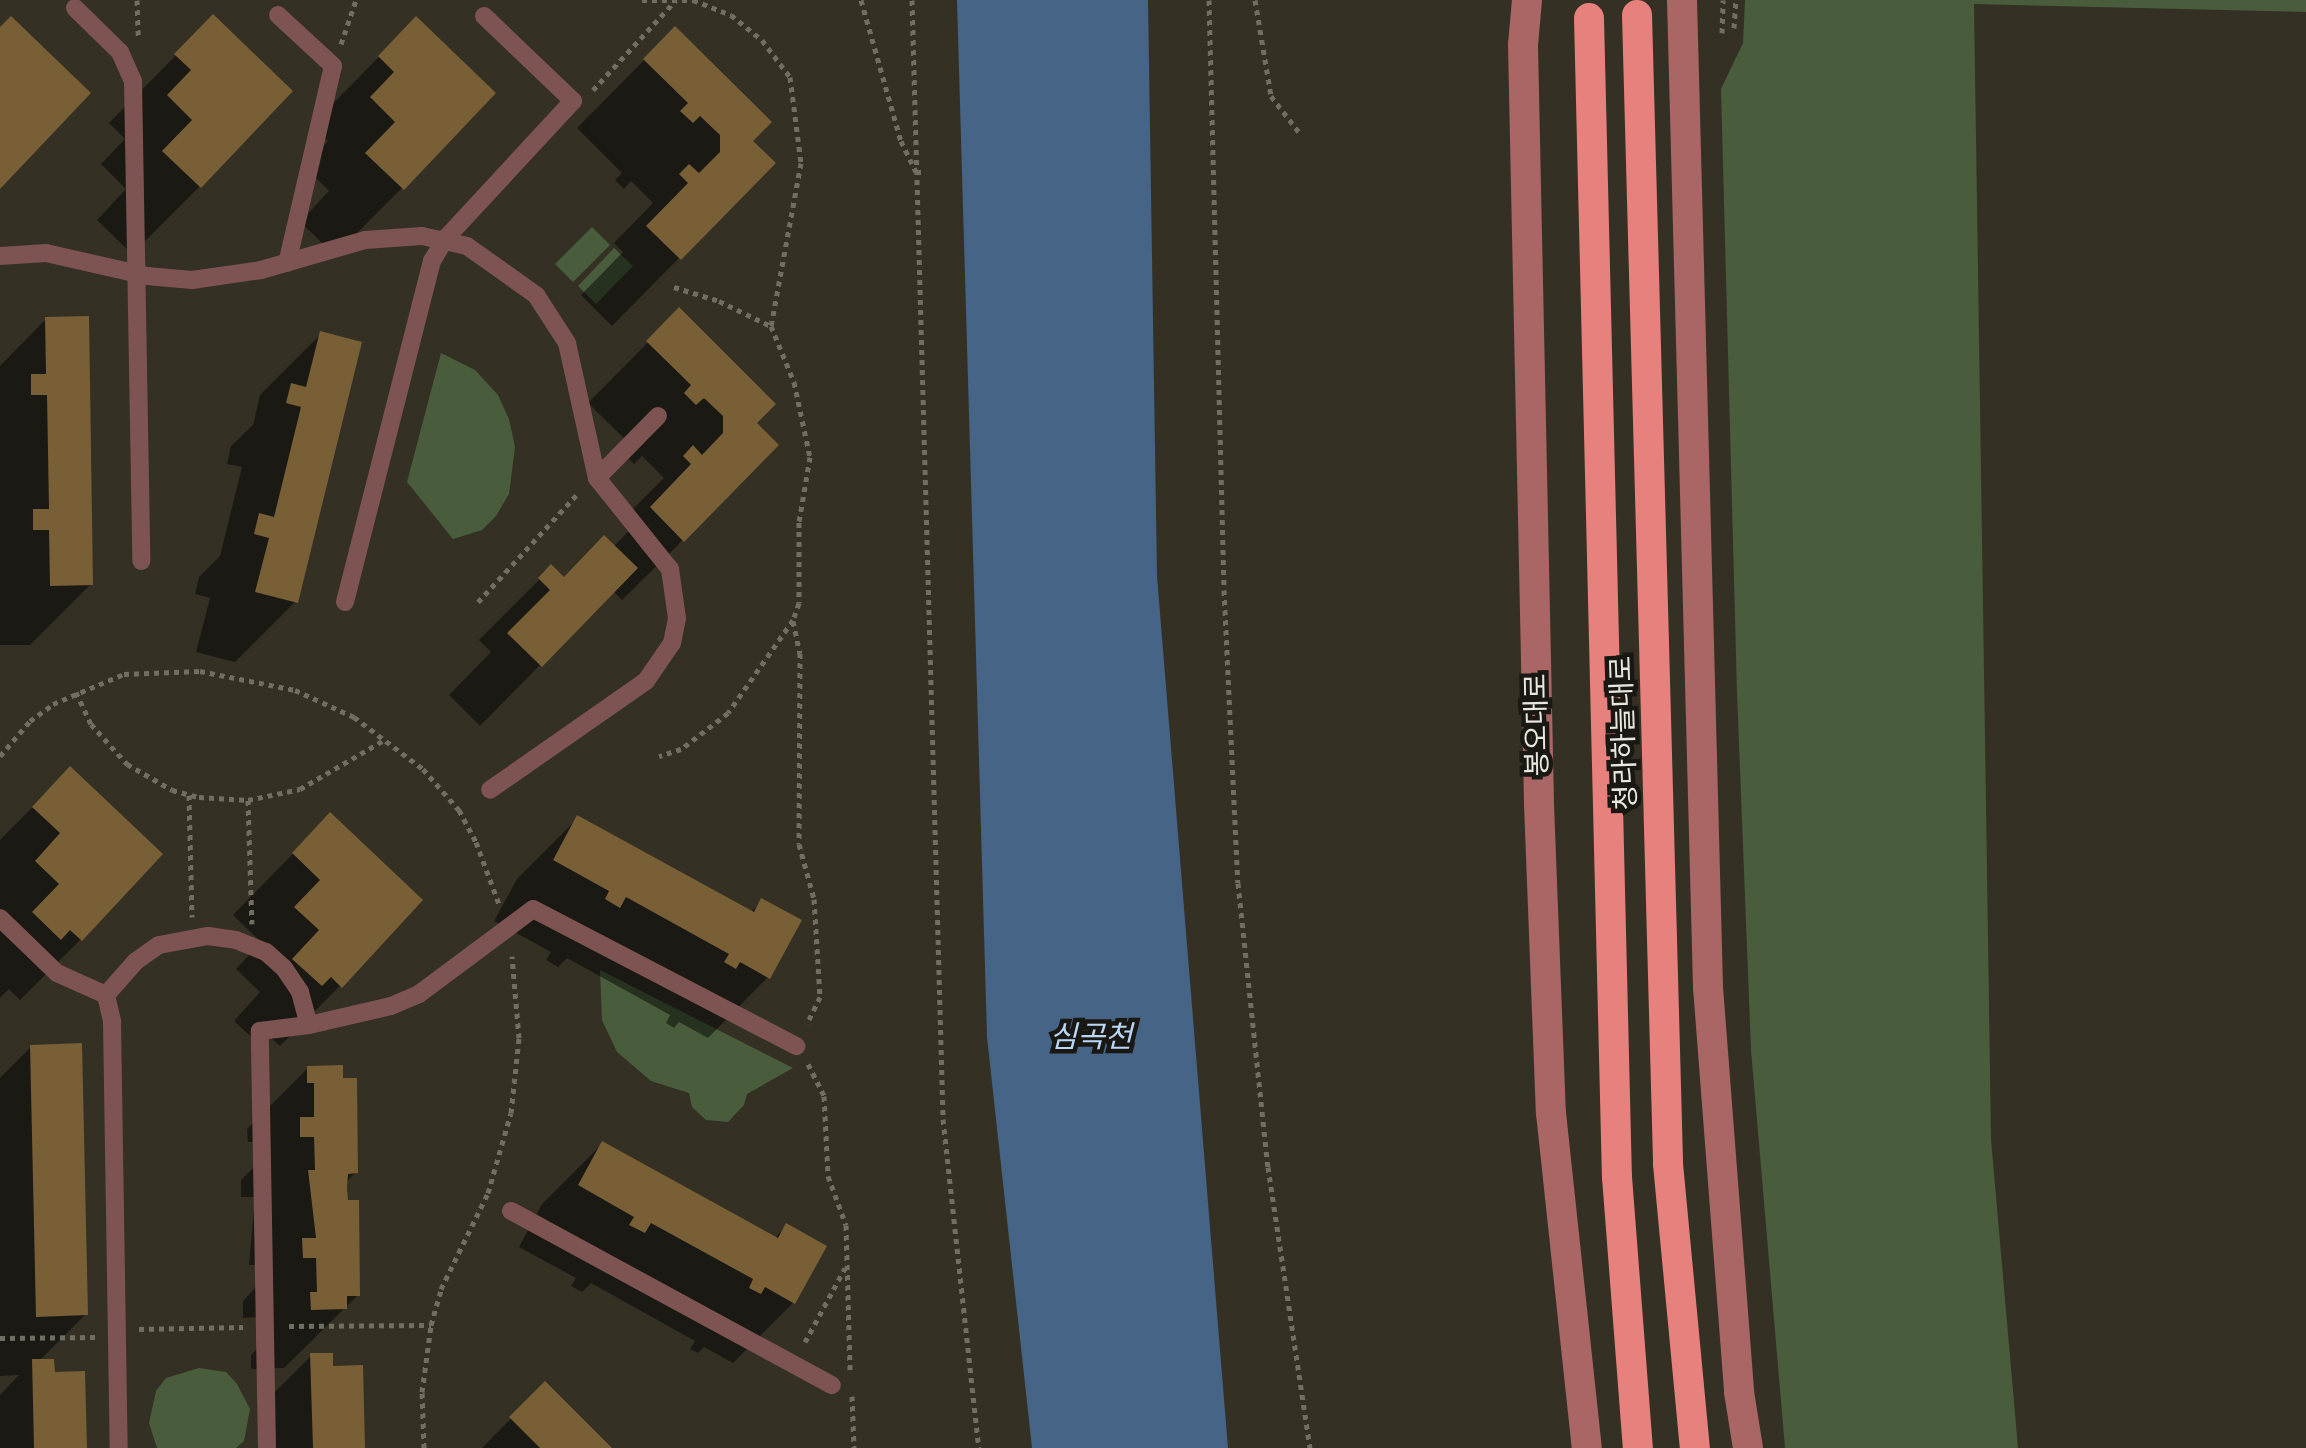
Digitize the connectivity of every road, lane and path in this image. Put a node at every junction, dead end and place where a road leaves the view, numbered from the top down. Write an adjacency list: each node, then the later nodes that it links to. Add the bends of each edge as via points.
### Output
1 (356, 0): 24 (path)
2 (642, 0): 3 (path)
3 (676, 0): 25 (path, via 596,89); 33 (path, via 708,4 748,26 790,77 801,163)
4 (861, 0): 27 (path, via 901,141)
5 (912, 0): 27 (path)
6 (1209, 0): 65 (path, via 1238,884 1268,1166)
7 (1255, 0): 26 (path, via 1271,96)
8 (1512, 0): 23 (street)
9 (1527, 0): 23 (street, 봉오대로)
10 (1547, 0): 23 (street)
11 (1682, 0): 22 (street)
12 (1692, 0): 22 (street)
13 (1722, 0): 21 (path)
14 (1736, 0): 20 (path)
15 (75, 8): 31 (lane, via 130,66)
16 (1649, 8): 22 (street); 68 (highway, 청라하늘대로, via 1668,1164)
17 (278, 15): 24 (lane)
18 (484, 16): 25 (lane)
19 (1589, 18): 67 (highway, 청라하늘대로, via 1616,1177)
20 (1734, 28)
21 (1722, 32)
22 (1684, 33): 69 (street, via 1708,986)
23 (1524, 44): 66 (street, 봉오대로, via 1551,1113)
24 (333, 66): 30 (lane)
25 (573, 101): 28 (lane)
26 (1300, 135)
27 (920, 172): 64 (path, via 943,1119)
28 (446, 238): 30 (lane, via 366,240); 35 (lane, via 515,276 554,320 575,368); 37 (lane, via 432,262)
29 (0, 256): 31 (lane, via 46,253)
30 (287, 263): 31 (lane, via 218,278)
31 (136, 274): 36 (lane)
32 (674, 287): 33 (path)
33 (772, 326): 39 (path, via 794,382 810,457 796,542 799,603)
34 (658, 416): 35 (lane)
35 (596, 478): 38 (path); 44 (lane, via 670,569 676,591 672,643 628,696)
36 (142, 560)
37 (345, 602)
38 (478, 602)
39 (793, 620): 43 (path, via 728,713 681,749); 53 (path, via 800,653 799,844 814,900 820,997)
40 (76, 692): 41 (path, via 147,670 230,675 326,701); 42 (path, via 30,720); 45 (path, via 91,724 127,764)
41 (386, 739): 46 (path, via 300,789); 48 (path, via 458,810 488,868)
42 (0, 756)
43 (658, 756)
44 (490, 790)
45 (190, 794): 46 (path); 49 (path)
46 (248, 800): 50 (path)
47 (0, 918): 51 (lane, via 57,973)
48 (506, 931): 52 (lane, via 420,994); 53 (lane, via 533,909); 62 (path, via 519,1013 511,1113 488,1193 441,1289 431,1325 422,1392)
49 (193, 938): 50 (lane); 51 (lane, via 160,945)
50 (252, 946): 52 (lane, via 284,968 300,992)
51 (106, 995): 56 (lane, via 112,1022)
52 (309, 1025): 61 (lane, via 260,1031)
53 (796, 1046): 55 (path, via 824,1096 828,1176 846,1226)
54 (512, 1212): 58 (lane)
55 (847, 1266): 58 (path); 63 (path)
56 (117, 1337): 57 (path); 60 (lane)
57 (0, 1338)
58 (792, 1363): 59 (lane)
59 (832, 1384)
60 (119, 1448)
61 (267, 1448)
62 (424, 1448)
63 (854, 1448)
64 (979, 1448)
65 (1310, 1448)
66 (1587, 1448)
67 (1638, 1448)
68 (1695, 1448)
69 (1748, 1448)

